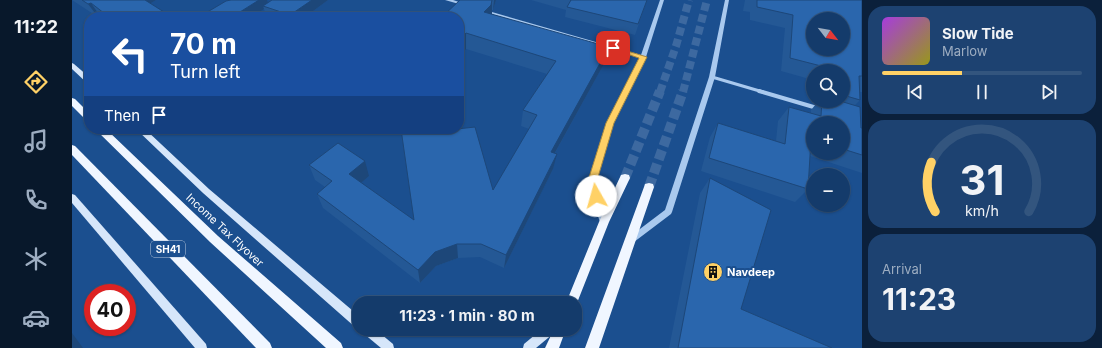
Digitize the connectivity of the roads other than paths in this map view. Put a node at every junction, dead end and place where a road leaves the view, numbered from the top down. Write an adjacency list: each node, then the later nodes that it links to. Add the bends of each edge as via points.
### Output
1 (447, 0): 4 (street)
2 (662, 0): 6 (street)
3 (727, 0): 9 (street)
4 (469, 6)
5 (477, 9): 6 (street)
6 (643, 57): 19 (street, via 610,123 591,184)
7 (72, 65): 8 (main road)
8 (84, 76)
9 (712, 77): 11 (street); 20 (street, via 668,212)
10 (72, 101): 12 (main road)
11 (825, 110)
12 (84, 113)
13 (105, 134): 29 (main road, Income Tax Flyover, via 214,239)
14 (145, 134): 22 (main road, via 206,191)
15 (72, 148): 28 (main road, SH41)
16 (624, 178): 19 (main road)
17 (649, 187): 20 (main road)
18 (72, 197): 27 (main road)
19 (604, 222): 21 (main road)
20 (631, 240): 26 (main road)
21 (575, 296)
22 (352, 317)
23 (374, 336): 30 (main road)
24 (542, 336): 31 (main road)
25 (557, 336): 32 (main road)
26 (595, 344)
27 (202, 348)
28 (265, 348)
29 (336, 348)
30 (389, 348)
31 (528, 348)
32 (552, 348)

